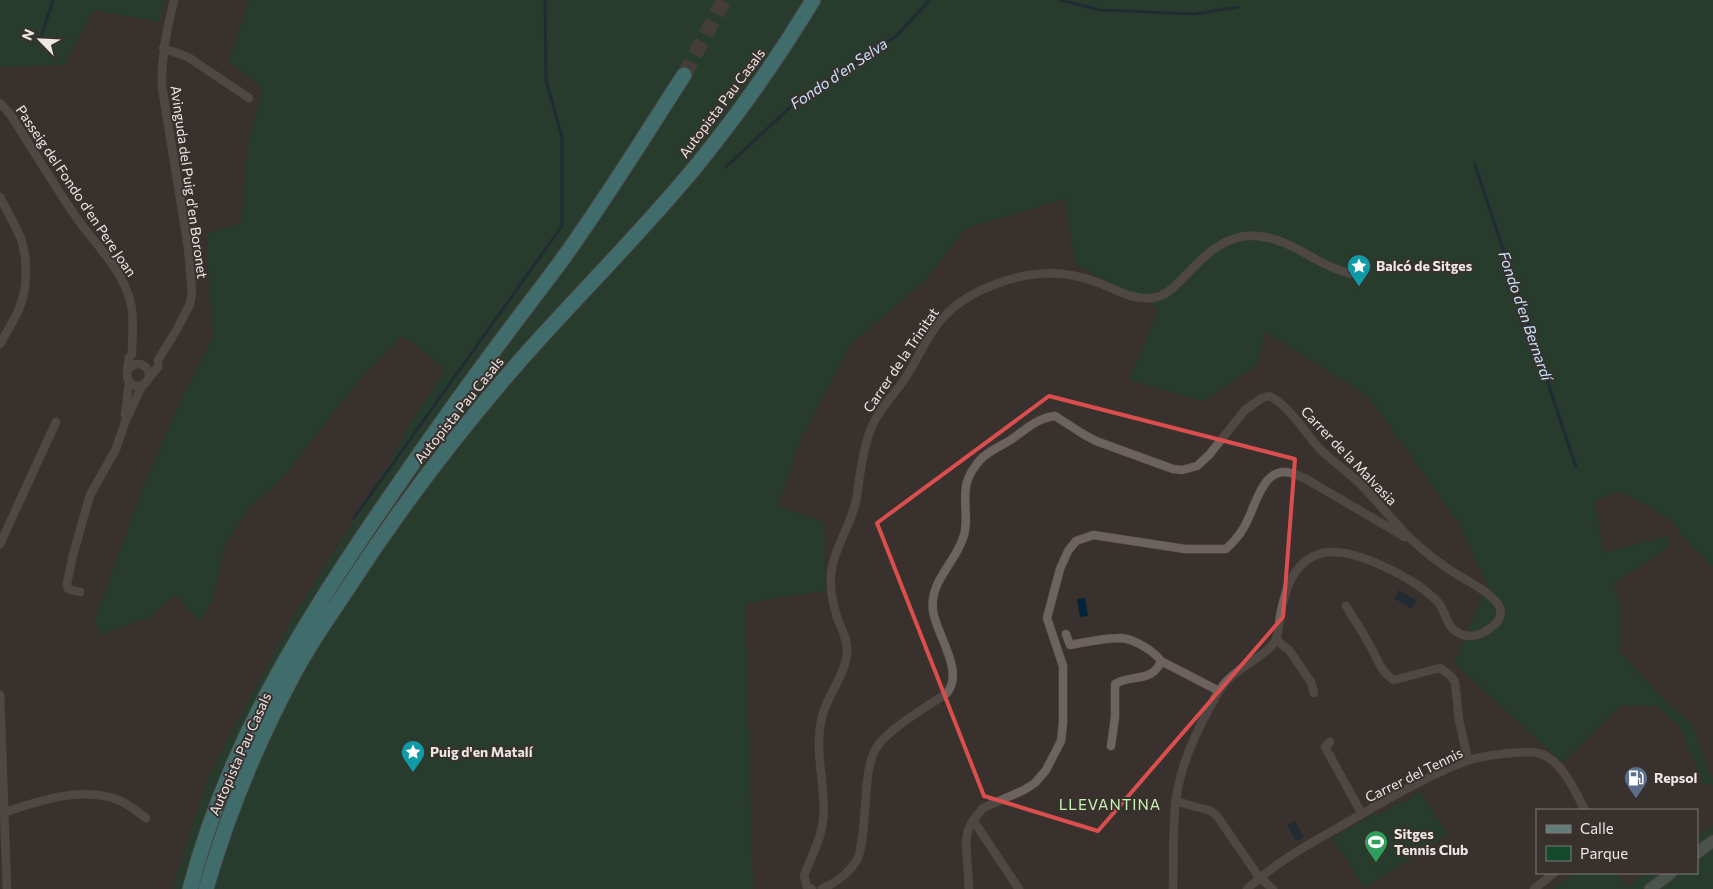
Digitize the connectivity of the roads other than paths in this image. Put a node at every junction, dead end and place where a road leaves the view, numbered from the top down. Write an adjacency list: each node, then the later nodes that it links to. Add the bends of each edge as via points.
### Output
1 (174, 0): 3 (street, Avinguda del Puig d'en Boronet)
2 (813, 0): 46 (highway, Autopista Pau Casals, via 767,74 696,166 461,432 363,563 298,666 274,712 231,810)
3 (163, 48): 5 (street, via 188,57); 11 (street, Avinguda del Puig d'en Boronet, via 162,87 188,247 192,292 190,304)
4 (684, 75): 45 (highway, Autopista Pau Casals, via 562,259 444,419 335,576 289,651 231,767)
5 (249, 98)
6 (0, 103): 10 (street, Passeig del Fondo d'en Pere Joan, via 124,283 130,299)
7 (0, 197): 9 (street, via 21,239 25,278 19,310)
8 (1354, 274): 47 (street, Carrer de la Trinitat, via 1328,267 1277,239 1246,236 1218,246 1170,291 1154,298 1139,298 1086,278 1039,273 982,290 956,305 938,322 911,370 872,425 856,502 833,563 831,588 845,635 847,656 820,722 824,819 804,876 807,887)
9 (0, 344)
10 (132, 354): 12 (street); 13 (street, Passeig del Fondo d'en Pere Joan)
11 (158, 360): 12 (street); 14 (street, Avinguda del Puig d'en Boronet, via 158,367)
12 (140, 364): 13 (street, via 131,367); 14 (street, via 146,367)
13 (127, 373): 15 (street)
14 (150, 378): 16 (street)
15 (129, 382): 16 (street); 18 (street)
16 (142, 386): 18 (street)
17 (56, 422): 20 (street)
18 (125, 422): 21 (street, via 116,449 90,495 72,555 68,589)
19 (1414, 542): 24 (street, Carrer de la Malvasia, via 1500,607 1501,616 1497,624 1477,635 1466,636 1450,627 1443,608 1436,600 1396,573 1343,552 1324,553 1301,564 1291,579); 37 (street, via 1290,472 1266,480 1248,520 1226,550 1185,549 1093,535 1076,541 1060,569 1047,618 1063,666 1061,741 1046,770 1035,783 983,808); 48 (street, Carrer de la Malvasia, via 1356,480 1321,450 1282,404 1269,396 1245,410 1197,466 1182,470 1096,441 1055,416 1038,420 981,459 967,482 965,534 937,583 934,597 933,611 946,646 953,680 951,688 878,744 868,773 858,858 846,873)
20 (0, 544)
21 (80, 592)
22 (1346, 606): 31 (street, via 1388,676 1394,680 1440,668 1451,676 1455,682)
23 (1066, 634): 25 (street, via 1070,644 1123,638 1156,654)
24 (1276, 640): 26 (street, via 1270,648 1234,673); 27 (street, via 1290,650 1311,682)
25 (1161, 661): 26 (street); 30 (street, via 1152,674 1115,684)
26 (1219, 691): 32 (street, via 1193,738 1181,770)
27 (1314, 693)
28 (0, 695): 34 (street)
29 (1330, 742): 35 (street, via 1325,747)
30 (1111, 746)
31 (1468, 760): 33 (street, Carrer del Tennis, via 1537,753 1551,759 1562,771); 35 (street, Carrer del Tennis)
32 (1175, 801): 43 (street, via 1211,811 1217,816); 51 (street)
33 (1583, 809)
34 (5, 812): 36 (street, via 58,797 83,795 109,797 129,805); 39 (street)
35 (1362, 814): 43 (street, Carrer del Tennis)
36 (146, 818)
37 (973, 820): 49 (street, via 966,841); 50 (street)
38 (1713, 841): 40 (main road)
39 (3, 844): 44 (street)
40 (1698, 853)
41 (1553, 874): 54 (street)
42 (1670, 874): 55 (main road)
43 (1259, 877): 52 (street, Carrer del Tennis); 53 (street)
44 (8, 889)
45 (190, 889)
46 (206, 889)
47 (812, 889)
48 (822, 889)
49 (969, 889)
50 (1019, 889)
51 (1173, 889)
52 (1247, 889)
53 (1273, 889)
54 (1534, 889)
55 (1650, 889)

